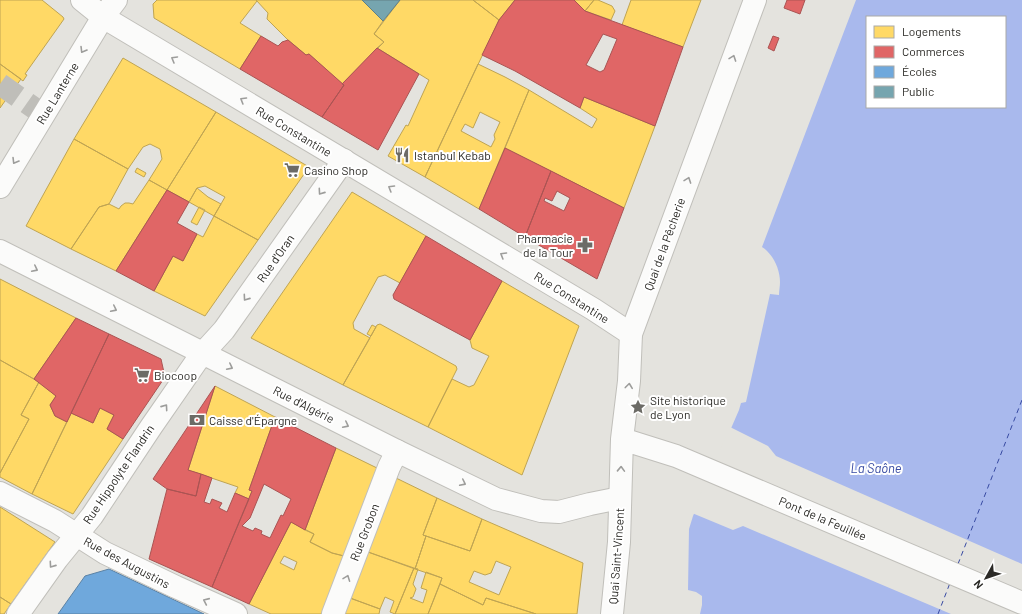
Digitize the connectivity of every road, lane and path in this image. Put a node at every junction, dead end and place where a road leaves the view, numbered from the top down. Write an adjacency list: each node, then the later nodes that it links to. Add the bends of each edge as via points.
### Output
1 (82, 0): 3 (street, Rue Constantine)
2 (755, 0): 7 (street, Quai de la Pêcherie, one-way to 2)
3 (110, 8): 4 (street, Rue Constantine, one-way to 3); 5 (street, Rue Lanterne, one-way to 5)
4 (344, 160): 7 (street, Rue Constantine, one-way to 4, via 594,309); 8 (street, Rue d'Oran, one-way to 8, via 224,330)
5 (0, 187)
6 (0, 251): 8 (street, Rue d'Algérie, one-way to 8)
7 (631, 334): 9 (street, Quai de la Pêcherie, one-way to 7, via 629,381)
8 (203, 353): 10 (street, Rue d'Algérie, one-way to 10); 13 (street, Rue Hippolyte Flandrin, one-way to 8, via 92,516)
9 (622, 439): 12 (street, Quai de la Pêcherie, one-way to 9); 14 (street, Pont de la Feuillée, via 681,458)
10 (397, 451): 12 (street, Rue d'Algérie, one-way to 12, via 496,499 541,511 559,512); 17 (street, Rue Grobon, one-way to 10)
11 (0, 493): 13 (street, Rue des Augustins, via 55,521)
12 (620, 498): 18 (street, Quai Saint-Vincent, via 619,542)
13 (76, 535): 15 (street, Rue Hippolyte Flandrin, one-way to 15); 16 (street, Rue des Augustins, one-way to 13, via 105,553)
14 (1022, 603)
15 (18, 614)
16 (236, 614)
17 (333, 614)
18 (612, 614)

